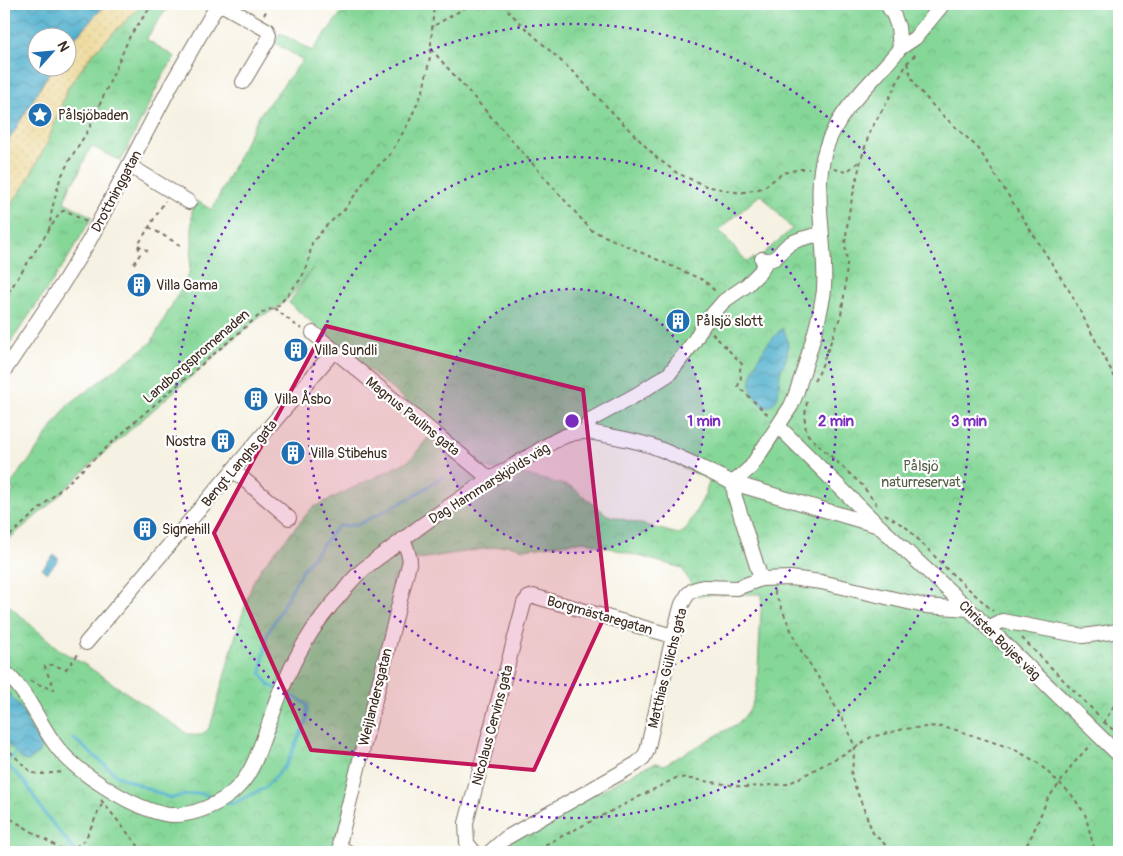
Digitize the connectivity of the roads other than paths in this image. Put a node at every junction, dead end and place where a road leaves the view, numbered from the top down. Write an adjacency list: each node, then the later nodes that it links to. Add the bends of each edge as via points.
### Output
1 (220, 4): 5 (street, via 267,30 269,35); 6 (street, Drottninggatan, via 171,85)
2 (887, 4): 4 (street, via 898,27)
3 (943, 4): 4 (street, via 915,38)
4 (900, 48): 8 (street, via 847,109 826,149 820,174)
5 (243, 82)
6 (130, 166): 7 (street); 11 (street, Drottninggatan, via 89,241)
7 (189, 202)
8 (821, 234): 12 (street, via 824,290 818,322 796,394); 13 (street, via 801,238 788,244 773,259 764,260 760,272 724,301 704,324 669,374 592,418 588,424)
9 (313, 334): 10 (street, Magnus Paulins gata)
10 (334, 351): 14 (street, Bengt Langhs gata); 15 (street, Magnus Paulins gata)
11 (4, 371)
12 (778, 426): 16 (street, via 752,467); 18 (street, Christer Boijes väg)
13 (589, 432): 15 (street, Dag Hammarskjölds väg, via 562,437); 16 (street, Dag Hammarskjölds väg, via 656,448)
14 (233, 470): 17 (street); 26 (street, Bengt Langhs gata)
15 (490, 479): 19 (street, Dag Hammarskjölds väg)
16 (733, 483): 18 (street, Christer Boijes väg); 20 (street)
17 (289, 518)
18 (879, 526): 22 (street, Christer Boijes väg)
19 (403, 539): 27 (street, Dag Hammarskjölds väg, via 357,574 316,624 287,678 252,770 223,800 182,815 166,815 131,802 84,772 60,751 26,697); 29 (street, Weijlandersgatan, via 410,560 340,840 341,848)
20 (765, 578): 22 (street, Matthias Gülichs gata, via 821,582 925,606); 25 (street, Matthias Gülichs gata, via 737,588 693,590 682,604)
21 (528, 598): 25 (street, Borgmästaregatan, via 533,596); 30 (street, Nicolaus Cervins gata, via 524,603 466,823 467,843)
22 (969, 610): 23 (street, Christer Boijes väg)
23 (988, 628): 24 (street, via 1002,621 1083,636); 28 (street, Christer Boijes väg, via 1100,727)
24 (1119, 632)
25 (673, 636): 31 (street, Matthias Gülichs gata, via 643,758 506,838)
26 (86, 643)
27 (4, 671)
28 (1119, 755)
29 (348, 852)
30 (474, 852)
31 (490, 852)

